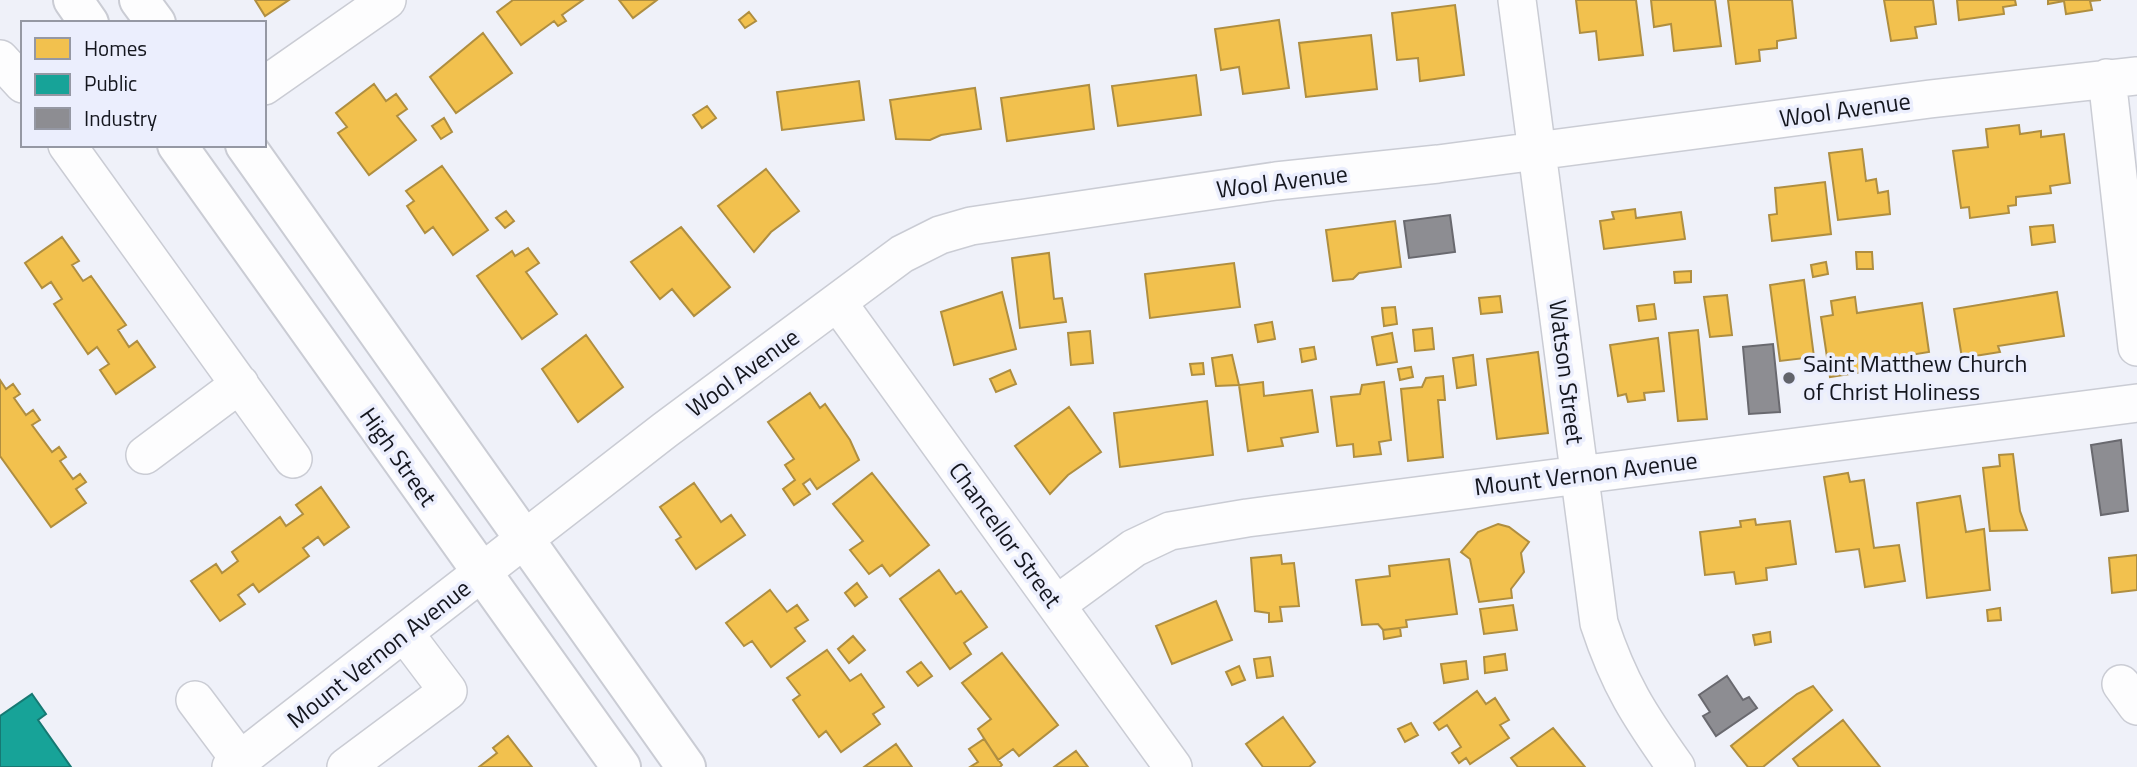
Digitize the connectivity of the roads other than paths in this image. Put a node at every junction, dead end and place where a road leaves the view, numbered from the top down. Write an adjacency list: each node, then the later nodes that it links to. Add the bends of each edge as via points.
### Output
1 (73, 0): 5 (main road)
2 (139, 0): 6 (main road)
3 (387, 0): 10 (street)
4 (1517, 0): 14 (street, Watson Street)
5 (88, 21)
6 (155, 21)
7 (0, 59): 9 (street)
8 (2122, 77): 14 (street, Wool Avenue); 15 (street)
9 (21, 82)
10 (266, 85)
11 (68, 147): 18 (street)
12 (179, 147): 24 (main road, High Street)
13 (246, 147): 23 (main road)
14 (1538, 151): 16 (street, Wool Avenue, via 1276,181 971,226 902,254); 22 (street, Watson Street)
15 (2131, 236): 17 (street)
16 (838, 303): 23 (street, Wool Avenue, via 665,430); 25 (street, Chancellor Street)
17 (2137, 347)
18 (240, 384): 20 (street); 21 (street)
19 (2137, 403): 22 (street, Mount Vernon Avenue)
20 (145, 455)
21 (293, 459)
22 (1579, 474): 25 (street, Mount Vernon Avenue, via 1170,531 1134,548); 33 (street, Watson Street, via 1594,596 1610,657 1634,710)
23 (526, 540): 24 (street, Mount Vernon Avenue); 31 (main road)
24 (482, 574): 26 (street, Mount Vernon Avenue); 30 (main road, High Street)
25 (1056, 605): 32 (street, Chancellor Street)
26 (405, 634): 28 (street, Mount Vernon Avenue); 29 (street, via 448,691)
27 (195, 700): 28 (street)
28 (236, 764)
29 (346, 767)
30 (621, 767)
31 (686, 767)
32 (1173, 767)
33 (1676, 767)

